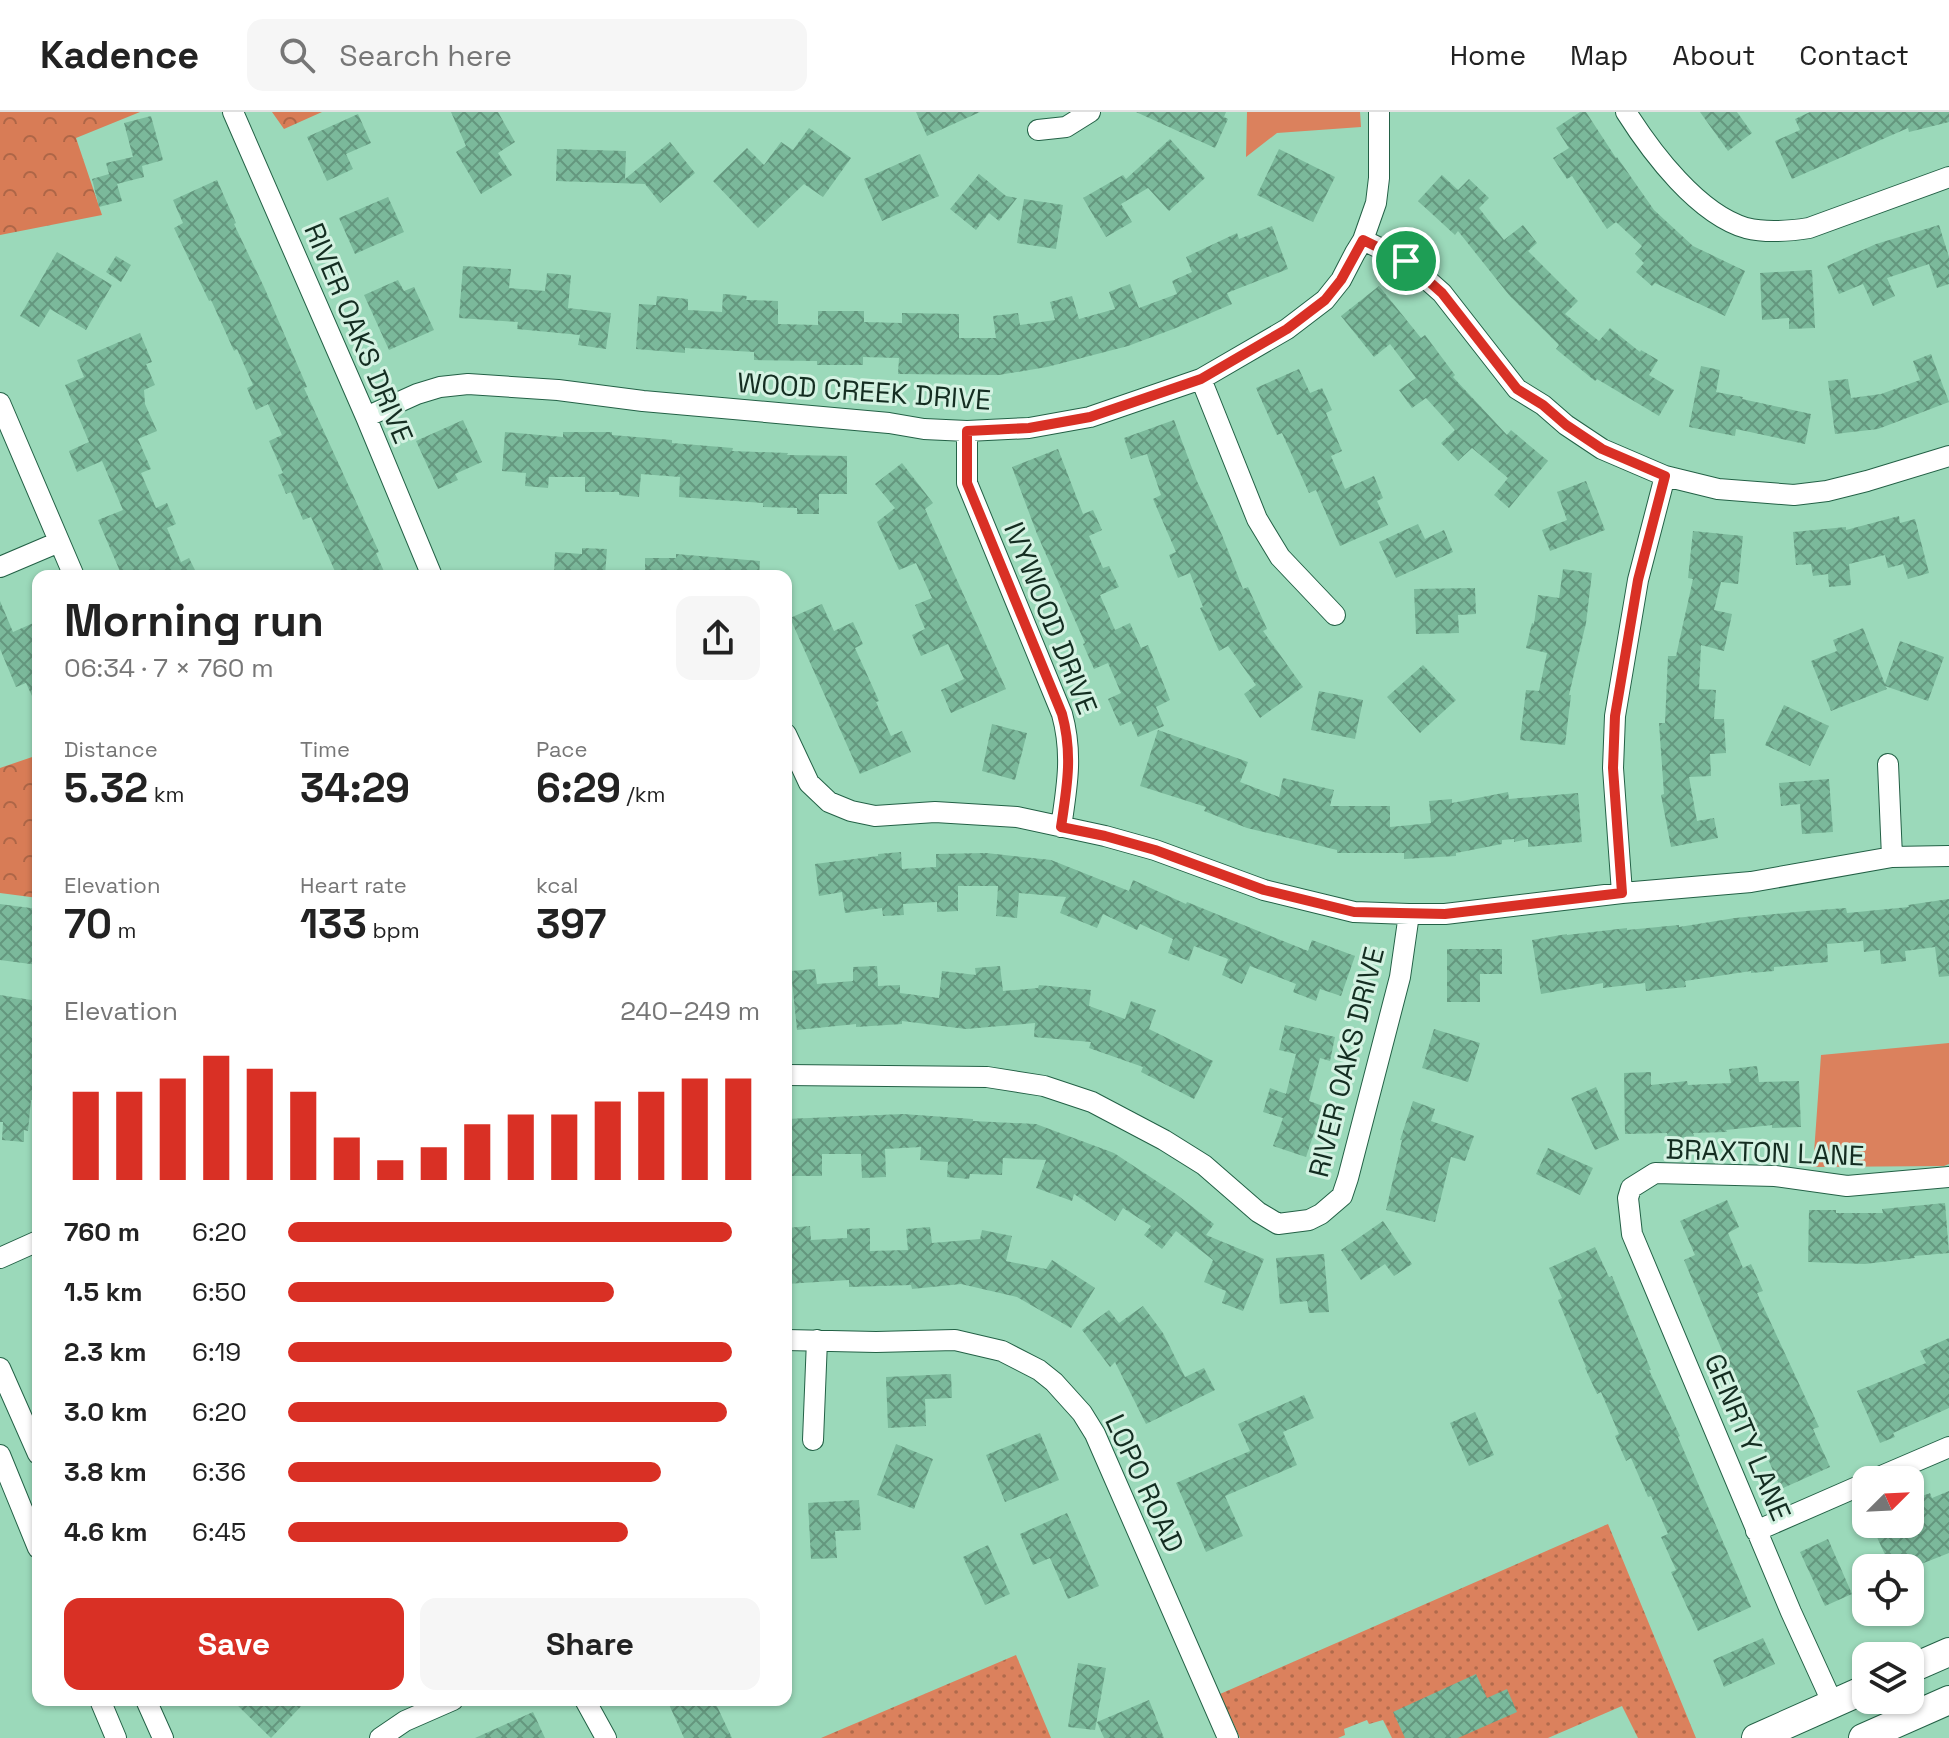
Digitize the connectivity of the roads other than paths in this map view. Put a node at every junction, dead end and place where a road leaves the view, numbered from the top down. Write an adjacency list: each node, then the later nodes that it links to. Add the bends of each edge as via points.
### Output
1 (233, 112): 10 (street, RIVER OAKS DRIVE)
2 (1090, 112): 5 (street, via 1066,127)
3 (1379, 112): 7 (street, WOOD CREEK DRIVE, via 1376,203)
4 (1626, 112): 6 (street, via 1659,160 1704,204 1747,228 1809,228)
5 (1038, 130)
6 (1949, 177)
7 (1363, 240): 8 (street, WOOD CREEK DRIVE, via 1325,300 1287,329); 13 (street, via 1406,261 1442,293 1517,389 1602,449)
8 (1201, 379): 11 (street, WOOD CREEK DRIVE, via 1090,417 1029,428); 18 (street, via 1257,519 1280,557)
9 (0, 403): 14 (street)
10 (366, 417): 11 (street, WOOD CREEK DRIVE, via 417,394 468,384); 17 (street, RIVER OAKS DRIVE)
11 (967, 431): 21 (street, IVYWOOD DRIVE, via 967,483 1068,736)
12 (1949, 456): 13 (street, via 1827,491 1794,495 1718,489)
13 (1665, 476): 24 (street, via 1638,580 1615,716 1613,768)
14 (59, 542): 15 (street); 16 (street)
15 (0, 567)
16 (71, 570)
17 (430, 570)
18 (1335, 615)
19 (792, 747): 21 (street, via 809,783 829,802 851,811 875,816 935,812 1017,817)
20 (1888, 764): 23 (street)
21 (1061, 827): 25 (street, via 1155,850 1264,890 1354,912)
22 (1949, 856): 23 (street)
23 (1892, 857): 24 (street, via 1751,882)
24 (1622, 893): 25 (street)
25 (1409, 914): 26 (street, RIVER OAKS DRIVE, via 1400,977 1348,1178 1342,1196 1309,1220 1278,1224 1164,1140 1092,1102 1044,1086 987,1077)
26 (792, 1075)
27 (1949, 1177): 28 (street, BRAXTON LANE, via 1847,1186 1775,1176 1655,1173)
28 (1631, 1188): 40 (street, GENRTY LANE, via 1632,1234)
29 (32, 1244): 30 (street)
30 (0, 1258)
31 (792, 1340): 32 (street, LOPO ROAD)
32 (817, 1340): 35 (street); 55 (street, LOPO ROAD, via 955,1340 1002,1351 1054,1382 1095,1434)
33 (0, 1368): 34 (street)
34 (32, 1440)
35 (813, 1440)
36 (1949, 1447): 38 (street)
37 (0, 1455): 41 (street)
38 (1905, 1466)
39 (1852, 1489): 40 (street)
40 (1756, 1531): 46 (street, GENRTY LANE)
41 (32, 1533)
42 (1949, 1652): 43 (main road)
43 (1924, 1663)
44 (1852, 1695): 46 (main road)
45 (1949, 1700): 57 (main road)
46 (1833, 1704): 56 (main road)
47 (103, 1706): 51 (street)
48 (149, 1706): 52 (street)
49 (439, 1706): 53 (street)
50 (588, 1706): 54 (street)
51 (116, 1738)
52 (163, 1738)
53 (380, 1738)
54 (606, 1738)
55 (1228, 1738)
56 (1756, 1738)
57 (1863, 1738)

